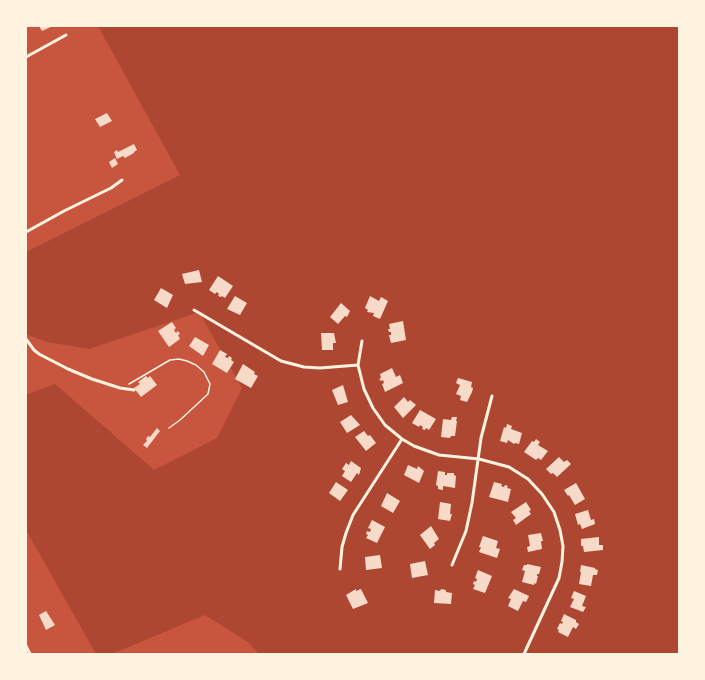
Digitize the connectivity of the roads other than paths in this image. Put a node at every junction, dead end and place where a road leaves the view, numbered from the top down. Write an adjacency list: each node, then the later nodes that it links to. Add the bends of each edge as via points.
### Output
1 (66, 35): 2 (street)
2 (26, 57)
3 (122, 180): 4 (street)
4 (26, 232)
5 (194, 310): 8 (street, via 281,361 320,368)
6 (26, 339): 9 (street, via 34,350 57,364 92,379)
7 (362, 340): 8 (street)
8 (358, 365): 11 (street, via 372,408)
9 (134, 390)
10 (492, 396): 12 (street)
11 (402, 439): 12 (street, via 439,455); 14 (street, via 353,515 342,547)
12 (479, 459): 13 (street, via 466,531); 17 (street, via 509,467 528,479 554,512 560,530 563,546 559,578)
13 (453, 565)
14 (340, 569)
15 (26, 646): 16 (street)
16 (30, 654)
17 (524, 654)

